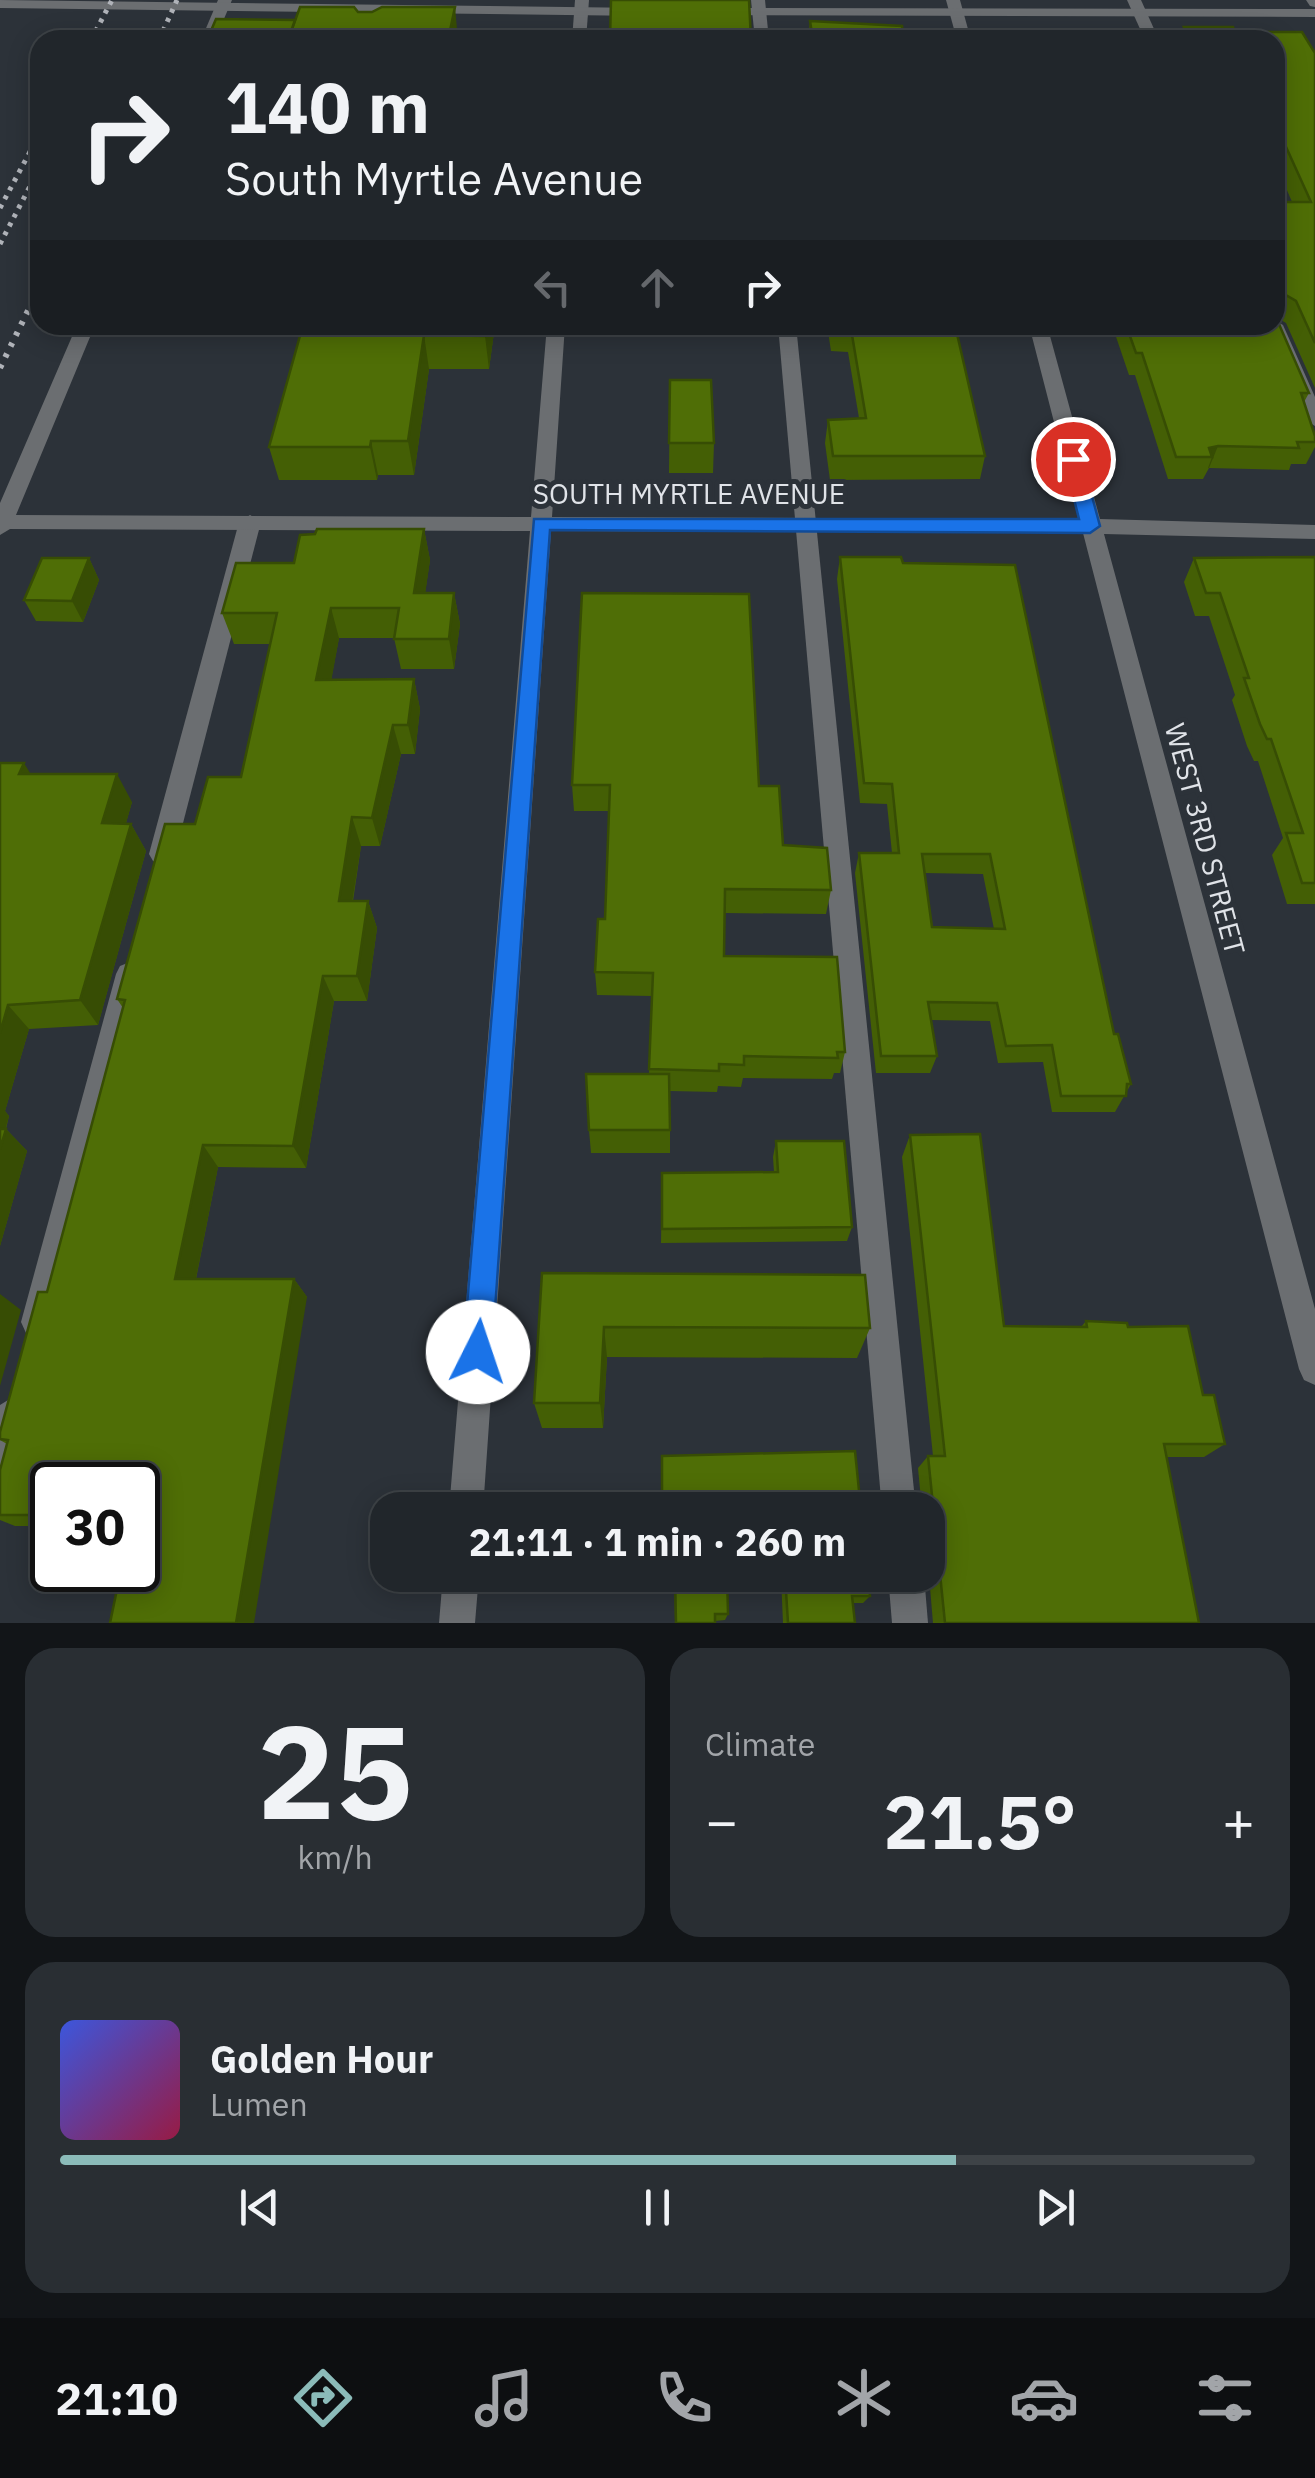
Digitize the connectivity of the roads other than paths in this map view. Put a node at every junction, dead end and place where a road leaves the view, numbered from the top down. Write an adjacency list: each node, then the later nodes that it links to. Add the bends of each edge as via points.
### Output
1 (223, 3): 2 (street); 3 (street); 12 (street)
2 (0, 4)
3 (385, 4): 4 (street); 11 (street)
4 (582, 6): 8 (street)
5 (759, 6): 6 (street); 9 (street)
6 (954, 6): 7 (street); 13 (street)
7 (1137, 6): 10 (street); 14 (street)
8 (660, 12)
9 (700, 12)
10 (1315, 13)
11 (377, 24)
12 (212, 30)
13 (961, 30)
14 (1148, 30)
15 (82, 335): 23 (street)
16 (555, 335): 22 (street)
17 (788, 335): 24 (street)
18 (1041, 335): 25 (street, WEST 3RD STREET)
19 (1278, 335): 20 (street)
20 (1315, 420)
21 (250, 522): 22 (street, SOUTH MYRTLE AVENUE); 23 (street, SOUTH MYRTLE AVENUE); 27 (street)
22 (541, 524): 24 (street, SOUTH MYRTLE AVENUE); 33 (street)
23 (1, 525)
24 (804, 525): 25 (street, SOUTH MYRTLE AVENUE); 34 (street)
25 (1090, 526): 26 (street, SOUTH MYRTLE AVENUE); 30 (street, WEST 3RD STREET)
26 (1315, 532)
27 (153, 887)
28 (138, 944): 29 (street)
29 (31, 1347)
30 (1315, 1368)
31 (20, 1386): 32 (street)
32 (0, 1462)
33 (467, 1492)
34 (898, 1492)
35 (460, 1592): 37 (street)
36 (907, 1592): 38 (street)
37 (457, 1623)
38 (910, 1623)

